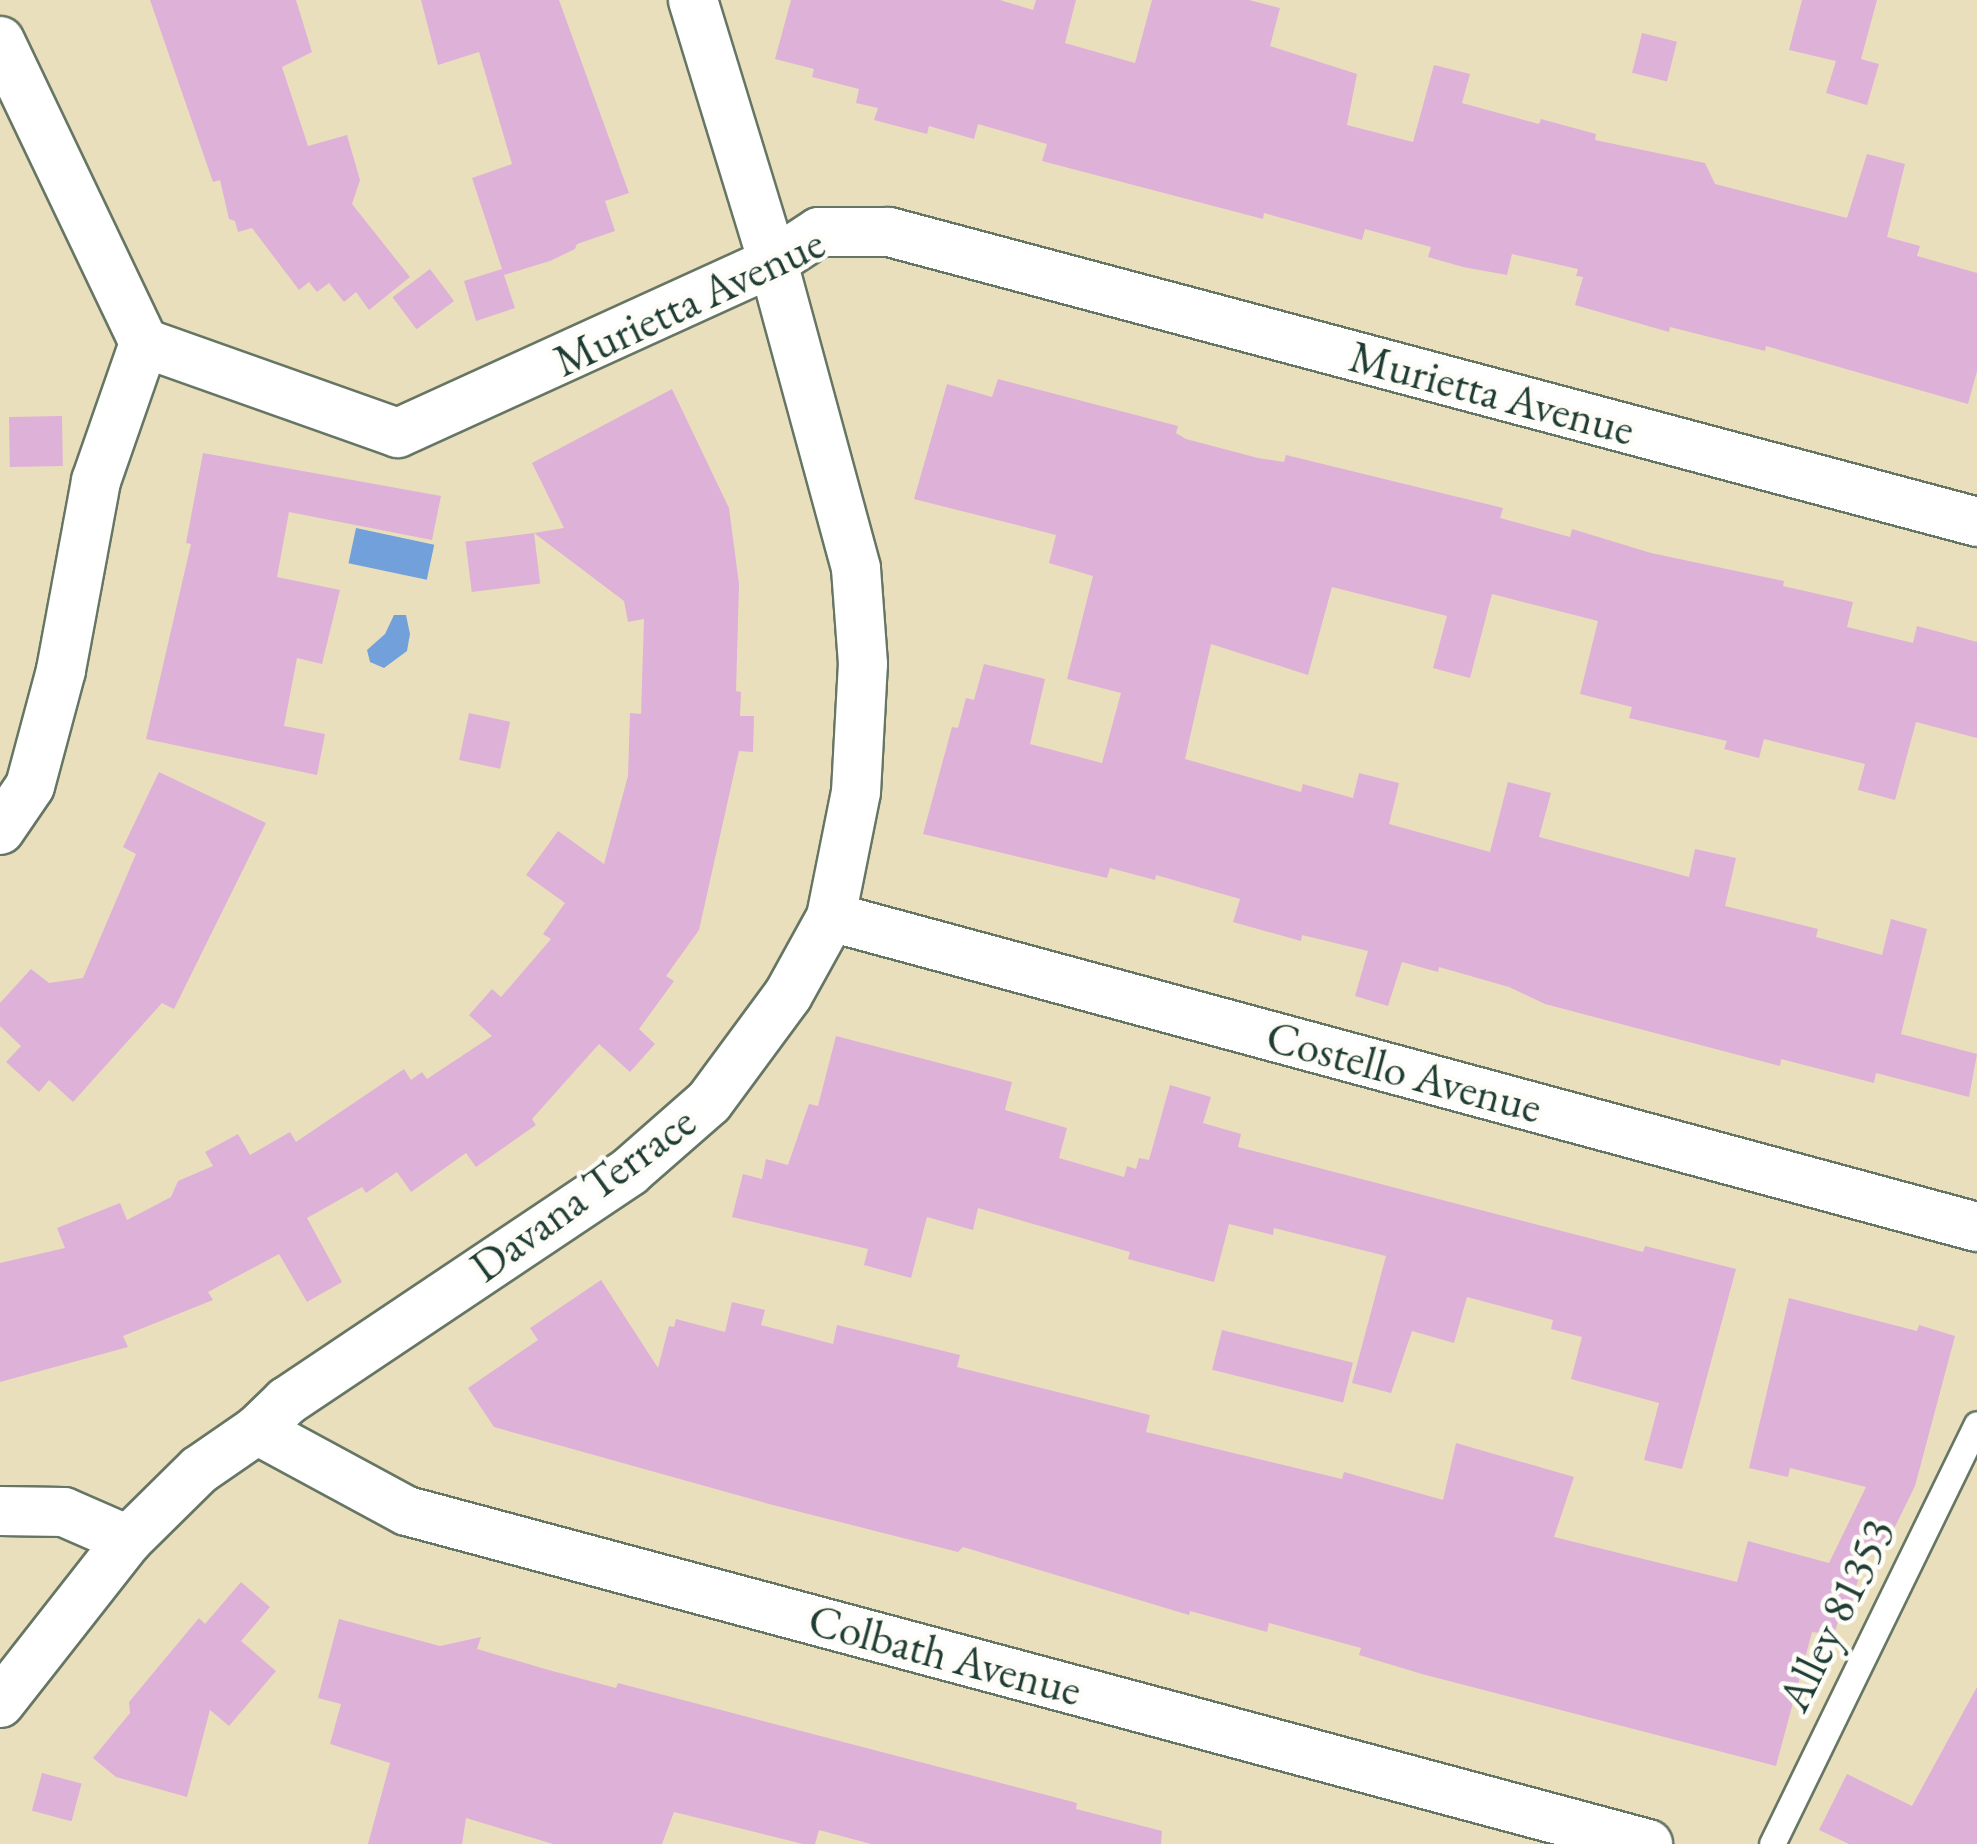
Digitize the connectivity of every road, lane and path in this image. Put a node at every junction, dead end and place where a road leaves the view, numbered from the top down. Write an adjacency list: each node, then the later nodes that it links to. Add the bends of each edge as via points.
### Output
1 (694, 0): 3 (street, Davana Terrace)
2 (0, 41): 4 (street)
3 (773, 262): 4 (street, Murietta Avenue, via 398,433); 5 (street, Murietta Avenue, via 820,232 888,232); 7 (street, Davana Terrace, via 856,568 863,664 856,792)
4 (144, 343): 6 (street, via 96,481 62,670 30,786)
5 (1977, 522)
6 (0, 830)
7 (831, 917): 8 (street, Costello Avenue); 10 (street, Davana Terrace, via 788,994 709,1102 628,1172 287,1401)
8 (1977, 1227)
9 (1977, 1424): 15 (lane, Alley 81353)
10 (258, 1430): 12 (street, Davana Terrace, via 199,1470); 14 (street, Colbath Avenue, via 407,1511)
11 (0, 1511): 12 (street, via 64,1512)
12 (128, 1540): 13 (street, Davana Terrace)
13 (0, 1703)
14 (1648, 1844)
15 (1772, 1844)

